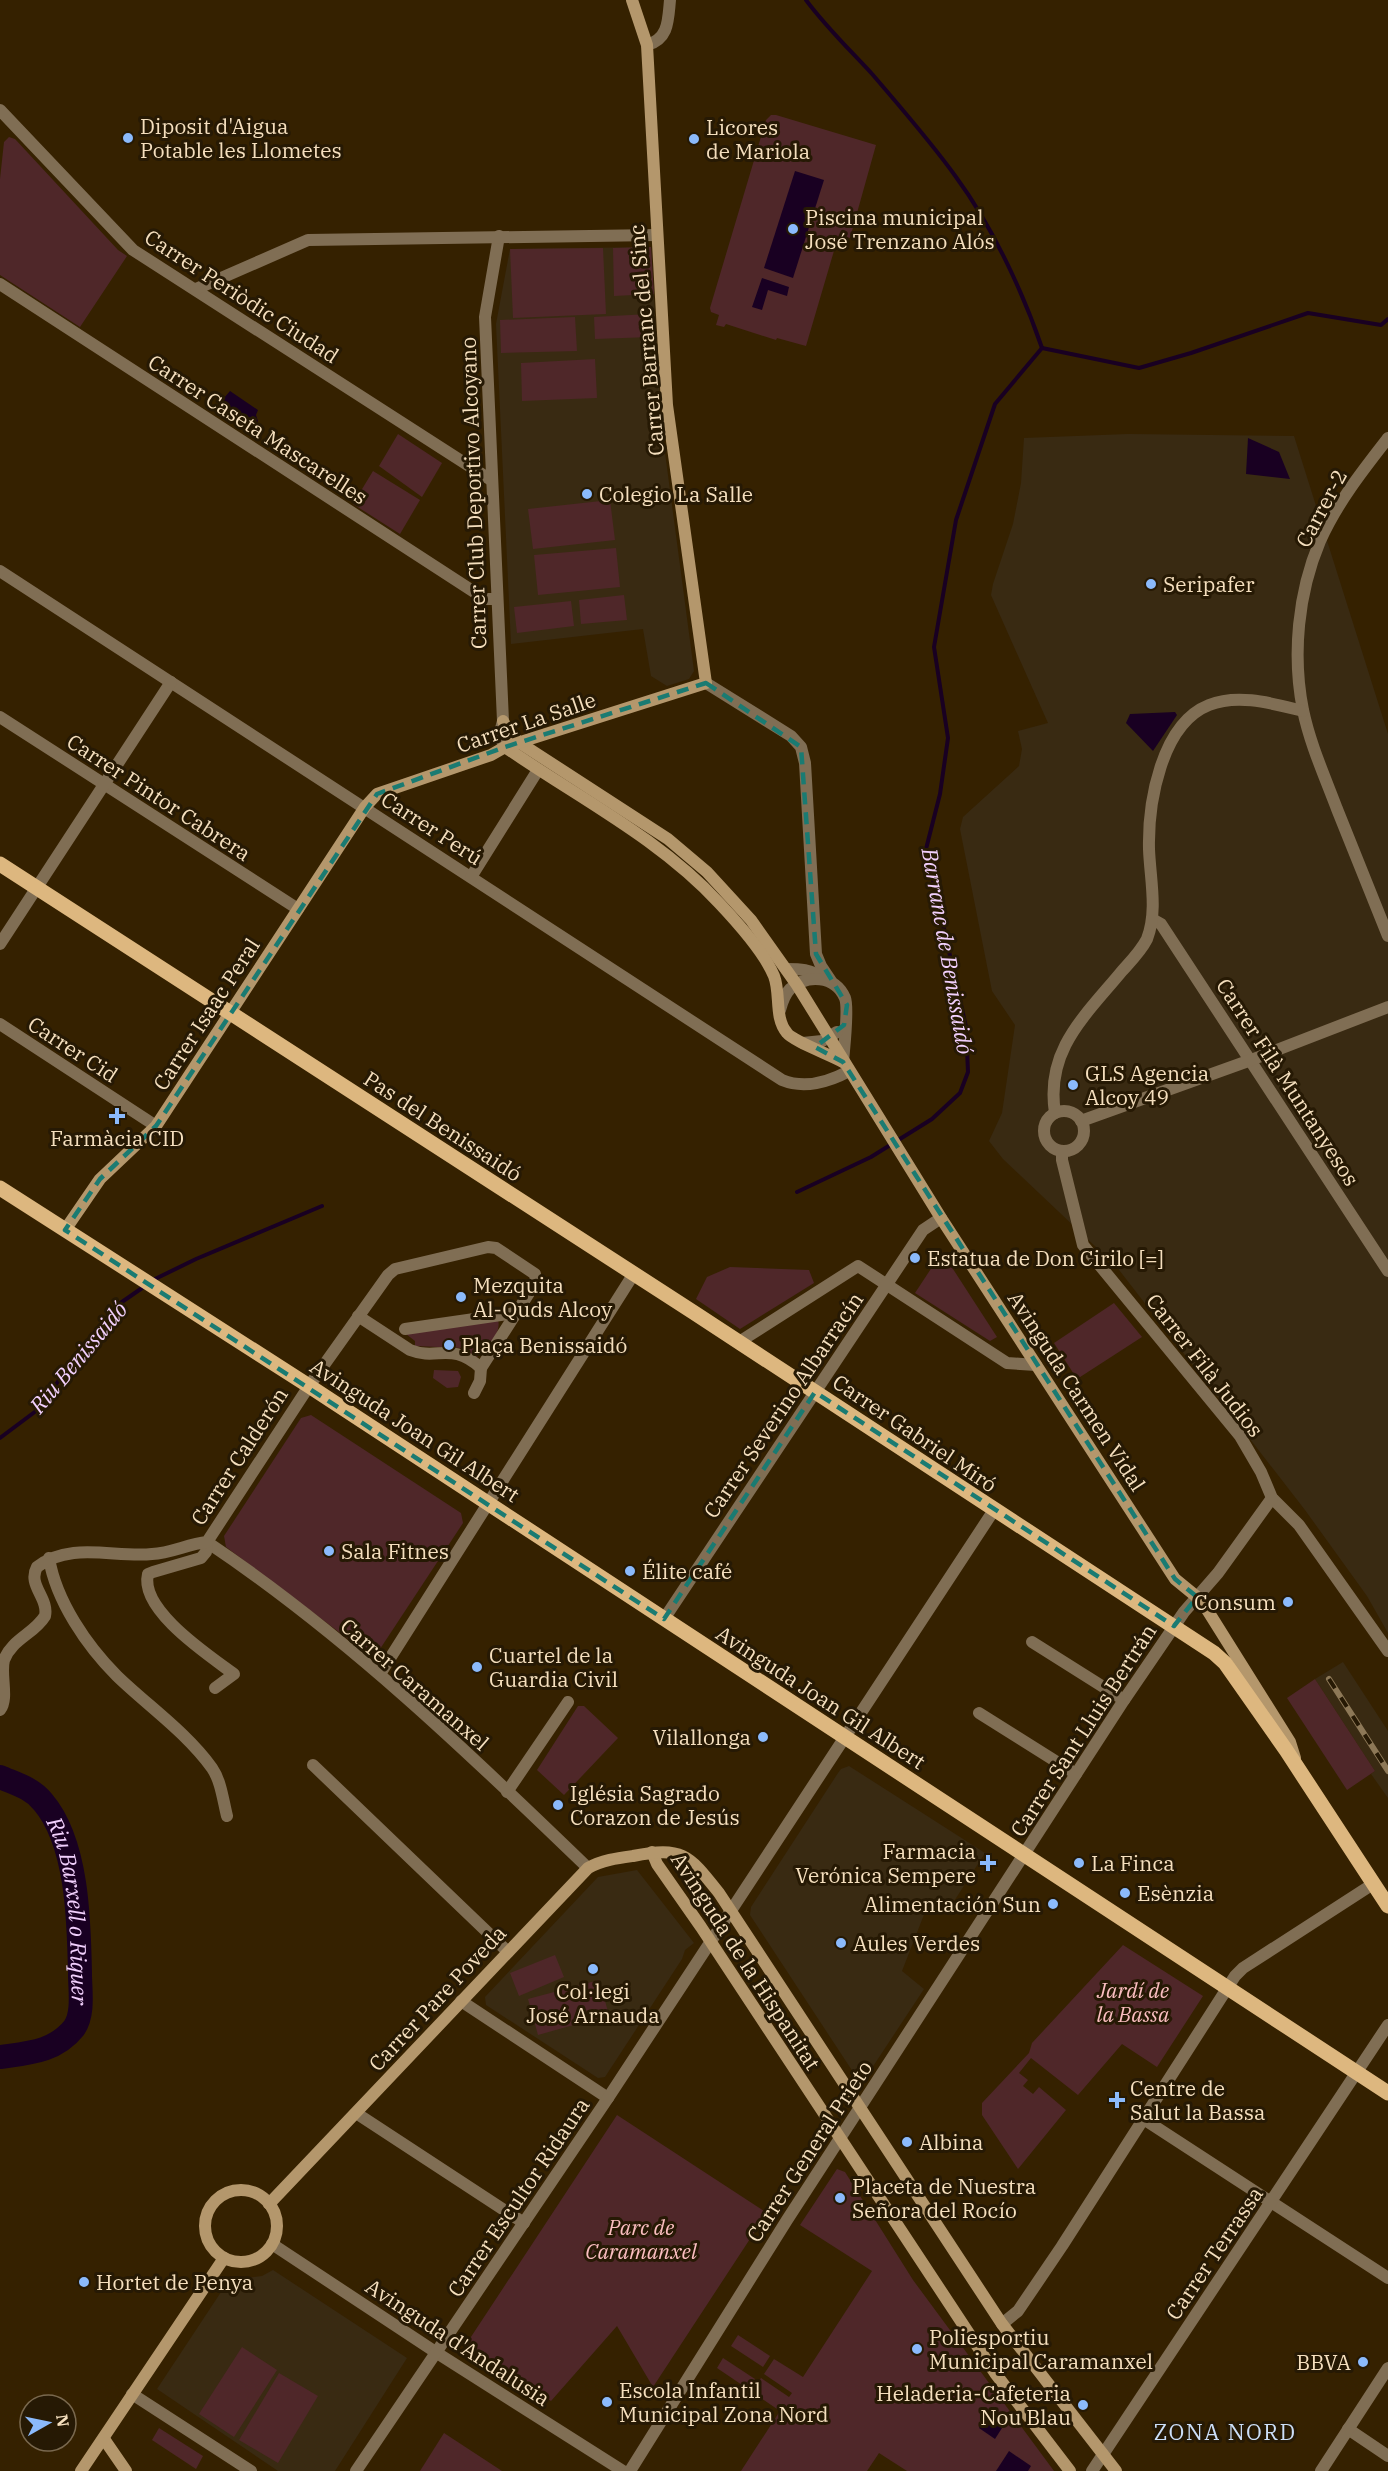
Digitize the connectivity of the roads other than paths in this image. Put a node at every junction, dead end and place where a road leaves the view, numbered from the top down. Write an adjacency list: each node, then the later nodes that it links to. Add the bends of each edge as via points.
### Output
1 (632, 0): 3 (street, Carrer Barranc del Sinc)
2 (669, 0): 3 (street, via 664,33 657,42)
3 (646, 45): 5 (street, Carrer Barranc del Sinc)
4 (0, 110): 8 (street, Carrer Periòdic Ciudad, via 134,250)
5 (656, 235): 6 (street); 14 (street, Carrer Barranc del Sinc, via 667,405)
6 (499, 236): 8 (street, via 308,240); 10 (street, Carrer Club Deportivo Alcoyano, via 485,317)
7 (0, 284): 12 (street, Carrer Caseta Mascarelles, via 485,599)
8 (196, 289): 10 (street, Carrer Periòdic Ciudad)
9 (1388, 438): 15 (street, Carrer-2, via 1333,517 1308,577 1298,642)
10 (492, 480): 12 (street, Carrer Club Deportivo Alcoyano)
11 (0, 571): 13 (street, Carrer Perú)
12 (497, 599): 17 (street, Carrer Club Deportivo Alcoyano)
13 (171, 682): 21 (street); 22 (street, Carrer Perú)
14 (706, 684): 18 (street, Carrer La Salle); 31 (street, via 791,736 801,747 816,954)
15 (1303, 711): 27 (street, via 1259,702 1225,701 1201,709 1180,728 1158,775 1151,806); 28 (street, Carrer-2, via 1321,768)
16 (0, 717): 21 (street, Carrer Pintor Cabrera)
17 (503, 721): 18 (street, Avinguda Carmen Vidal); 19 (street, Carrer Club Deportivo Alcoyano, via 499,736)
18 (520, 743): 19 (street, Carrer La Salle); 30 (street, Avinguda Carmen Vidal, via 648,825 695,861 740,906)
19 (505, 747): 20 (street); 22 (street, Carrer La Salle, via 377,794)
20 (538, 770): 24 (street); 34 (street, via 666,854 709,892 772,972)
21 (104, 785): 25 (street); 26 (street, Carrer Pintor Cabrera)
22 (365, 807): 24 (street, Carrer Perú); 26 (street, Carrer Isaac Peral)
23 (0, 864): 25 (main road, Pas del Benissaidó)
24 (471, 877): 41 (street, Carrer Perú, via 782,1080 795,1084 832,1080)
25 (36, 887): 29 (street); 35 (main road, Pas del Benissaidó)
26 (298, 909): 35 (street, Carrer Isaac Peral)
27 (1152, 919): 40 (street, Carrer Filà Muntanyesos, via 1161,924); 42 (street, via 1141,950 1080,1020 1065,1044 1054,1076)
28 (1388, 936)
29 (0, 944)
30 (786, 969): 31 (street, via 804,969); 32 (street, Avinguda Carmen Vidal)
31 (826, 980): 32 (street, via 813,979); 36 (street, via 844,996 848,1015)
32 (797, 985): 34 (street, via 786,995); 38 (street, Avinguda Carmen Vidal)
33 (1388, 1007): 40 (street)
34 (780, 1010): 39 (street, via 788,1035)
35 (230, 1013): 44 (street, Carrer Isaac Peral); 50 (main road, Pas del Benissaidó)
36 (845, 1022): 38 (street); 41 (street)
37 (0, 1024): 44 (street, Carrer Cid)
38 (830, 1037): 39 (street); 41 (street, Avinguda Carmen Vidal)
39 (803, 1043): 41 (street)
40 (1251, 1060): 43 (street); 49 (street, Carrer Filà Muntanyesos)
41 (846, 1066): 47 (street, Avinguda Carmen Vidal)
42 (1055, 1113): 43 (street, via 1067,1111); 45 (street, via 1045,1126 1045,1137 1052,1147)
43 (1081, 1121): 45 (street, via 1084,1132 1080,1143)
44 (156, 1126): 48 (street, Carrer Isaac Peral, via 100,1179)
45 (1062, 1151): 61 (street, Carrer Filà Judios, via 1083,1245 1240,1436)
46 (0, 1188): 48 (main road, Avinguda Joan Gil Albert)
47 (941, 1218): 51 (street, Carrer Severino Albarracín, via 923,1230); 56 (street, Avinguda Carmen Vidal)
48 (65, 1230): 58 (main road, Avinguda Joan Gil Albert)
49 (1388, 1271)
50 (633, 1275): 55 (main road, Carrer Gabriel Miró); 62 (street)
51 (886, 1285): 55 (street, via 858,1266); 56 (street, via 1007,1363); 59 (street, Carrer Severino Albarracín)
52 (515, 1313): 53 (street, Carrer Calderón, via 536,1282 535,1274 496,1248 488,1247 394,1269); 54 (street); 57 (street)
53 (358, 1316): 57 (street, via 417,1353 454,1352); 58 (street, Carrer Calderón)
54 (405, 1329)
55 (739, 1342): 59 (main road, Carrer Gabriel Miró)
56 (1036, 1365): 66 (street, Avinguda Carmen Vidal, via 1175,1579)
57 (481, 1368): 60 (street)
58 (309, 1386): 62 (main road, Avinguda Joan Gil Albert); 64 (street, Carrer Calderón)
59 (815, 1392): 63 (main road, Carrer Gabriel Miró); 67 (street, Carrer Severino Albarracín)
60 (474, 1393)
61 (1272, 1498): 66 (street, Carrer Sant Lluis Bertrán); 70 (street, Carrer Filà Judios, via 1299,1525)
62 (489, 1504): 67 (main road, Avinguda Joan Gil Albert); 71 (street)
63 (994, 1510): 68 (main road, Carrer Gabriel Miró); 77 (street, Carrer Escultor Ridaura)
64 (207, 1542): 65 (street, Carrer Calderón, via 150,1555 85,1552); 71 (street, Carrer Caramanxel, via 255,1574); 72 (street, via 201,1558 148,1574 147,1580 159,1611 171,1624 234,1674)
65 (50, 1558): 75 (street, via 37,1567 34,1576 45,1616 11,1647 5,1658 4,1705); 82 (street, via 58,1593 104,1662 212,1768)
66 (1197, 1597): 68 (street, Carrer Sant Lluis Bertrán); 79 (street, Avinguda Carmen Vidal, via 1290,1742)
67 (664, 1619): 77 (main road, Avinguda Joan Gil Albert)
68 (1174, 1626): 73 (street, Carrer Sant Lluis Bertrán); 79 (main road, Carrer Gabriel Miró, via 1225,1663)
69 (1032, 1642): 73 (street)
70 (1388, 1651)
71 (380, 1674): 81 (street, Carrer Caramanxel)
72 (215, 1688)
73 (1124, 1700): 80 (street, Carrer Sant Lluis Bertrán)
74 (568, 1702): 81 (street)
75 (0, 1710)
76 (979, 1713): 80 (street)
77 (846, 1738): 84 (main road, Avinguda Joan Gil Albert); 88 (street, Carrer Escultor Ridaura)
78 (313, 1765): 90 (street)
79 (1299, 1770): 86 (main road, Carrer Gabriel Miró)
80 (1076, 1774): 84 (street, Carrer Sant Lluis Bertrán)
81 (507, 1792): 85 (street, Carrer Caramanxel)
82 (227, 1816)
83 (652, 1852): 85 (street, Carrer Pare Poveda); 88 (street, Avinguda de la Hispanitat, via 673,1852 690,1860); 89 (street, Avinguda de la Hispanitat)
84 (1025, 1855): 91 (main road, Avinguda Joan Gil Albert); 97 (street, Carrer General Prieto)
85 (588, 1868): 90 (street, Carrer Pare Poveda)
86 (1373, 1884): 87 (main road, Carrer Gabriel Miró); 91 (street, via 1243,1968)
87 (1388, 1906)
88 (731, 1911): 89 (street, Carrer Escultor Ridaura); 97 (street, Avinguda de la Hispanitat)
89 (711, 1943): 96 (street, Carrer Escultor Ridaura); 100 (street, Avinguda de la Hispanitat)
90 (508, 1952): 92 (street, Carrer Pare Poveda)
91 (1227, 1988): 94 (main road, Avinguda Joan Gil Albert); 99 (street)
92 (461, 2001): 96 (street); 98 (street, Carrer Pare Poveda)
93 (1388, 2025): 94 (street, Carrer Terrassa)
94 (1357, 2072): 95 (main road, Avinguda Joan Gil Albert); 101 (street, Carrer Terrassa)
95 (1388, 2093)
96 (608, 2098): 103 (street, Carrer Escultor Ridaura)
97 (861, 2108): 100 (street, Carrer General Prieto); 107 (street, Avinguda de la Hispanitat)
98 (356, 2113): 102 (street, Carrer Pare Poveda); 103 (street)
99 (1142, 2118): 101 (street); 107 (street, via 1018,2311)
100 (840, 2138): 120 (street, Carrer General Prieto); 121 (street, Avinguda de la Hispanitat, via 995,2373)
101 (1271, 2202): 106 (street); 113 (street, Carrer Terrassa)
102 (269, 2204): 104 (street, via 276,2223); 105 (street, via 246,2191 230,2192 216,2200 207,2215 205,2232 212,2247)
103 (525, 2223): 108 (street, Carrer Escultor Ridaura)
104 (272, 2244): 105 (street, via 251,2261); 108 (street, Avinguda d'Andalusia)
105 (224, 2258): 110 (street)
106 (1388, 2278)
107 (1002, 2324): 113 (street, Avinguda de la Hispanitat)
108 (437, 2353): 118 (street, Carrer Escultor Ridaura); 119 (street, Avinguda d'Andalusia)
109 (1388, 2368): 111 (street)
110 (132, 2394): 112 (street); 117 (street)
111 (1347, 2429): 114 (street); 124 (street)
112 (104, 2439): 115 (street); 116 (street)
113 (1103, 2455): 122 (street, Carrer Terrassa); 123 (street, Avinguda de la Hispanitat)
114 (1388, 2456)
115 (81, 2471)
116 (126, 2471)
117 (250, 2471)
118 (356, 2471)
119 (623, 2471)
120 (630, 2471)
121 (1070, 2471)
122 (1092, 2471)
123 (1116, 2471)
124 (1321, 2471)

